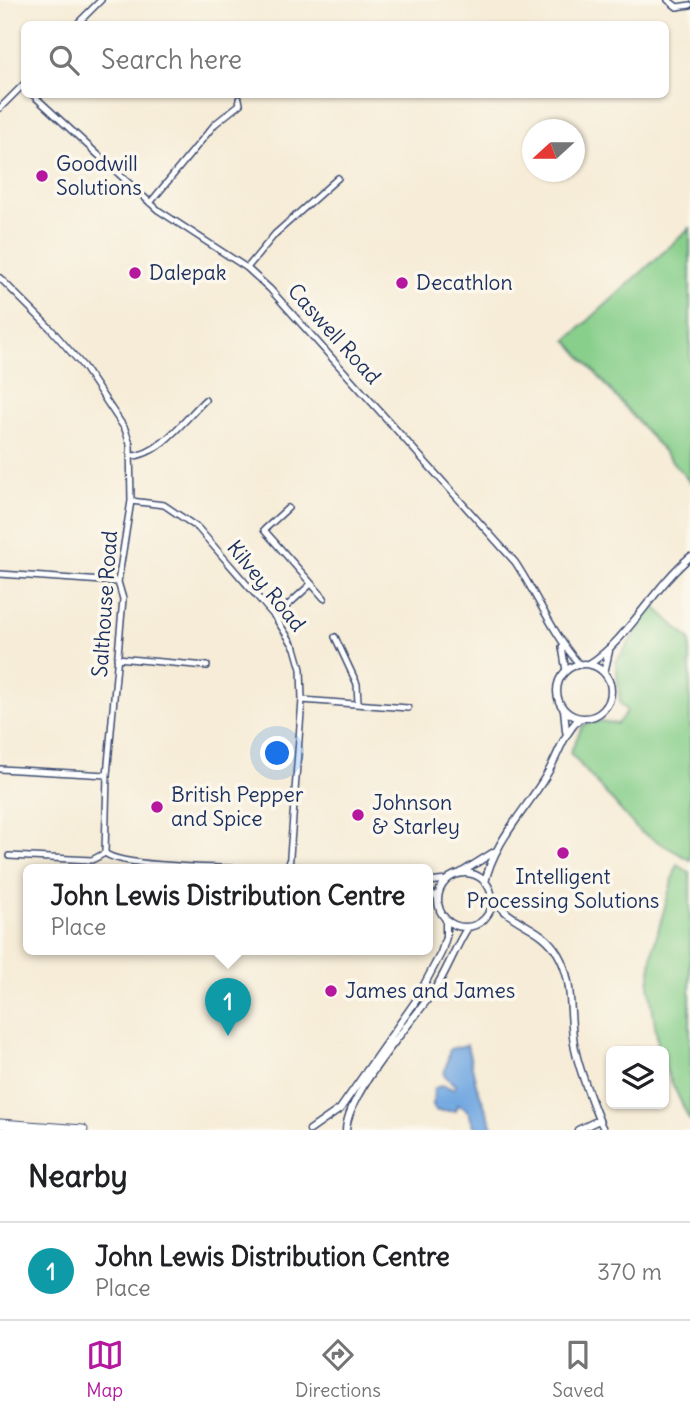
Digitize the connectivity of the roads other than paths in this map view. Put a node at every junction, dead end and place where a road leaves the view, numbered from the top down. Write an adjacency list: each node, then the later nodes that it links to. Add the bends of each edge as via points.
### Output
1 (101, 0): 4 (street)
2 (668, 0): 3 (street, via 677,7)
3 (690, 5)
4 (80, 21)
5 (21, 89): 8 (street)
6 (36, 98): 10 (street, Caswell Road)
7 (239, 99): 10 (street, via 240,104 215,124)
8 (0, 108)
9 (338, 178): 11 (street, via 275,234)
10 (149, 203): 11 (street, Caswell Road)
11 (247, 268): 24 (street, Caswell Road, via 515,562)
12 (0, 278): 14 (street, Salthouse Road, via 83,366 121,422)
13 (205, 400): 14 (street, via 156,447)
14 (131, 456): 15 (street, Salthouse Road)
15 (131, 501): 19 (street, Salthouse Road); 22 (street, Kilvey Road, via 176,510 198,528)
16 (288, 508): 20 (street, via 264,530)
17 (690, 557): 25 (street, via 642,607)
18 (0, 574): 19 (street)
19 (118, 582): 26 (street, Salthouse Road, via 123,599)
20 (311, 584): 21 (street); 22 (street)
21 (324, 598)
22 (275, 617): 32 (street, Kilvey Road, via 298,659)
23 (335, 636): 33 (street, via 357,684)
24 (562, 644): 27 (street, Caswell Road); 30 (street, Caswell Road)
25 (609, 651): 28 (street); 31 (street)
26 (117, 658): 29 (street); 39 (street, Salthouse Road)
27 (579, 664): 28 (street); 30 (street)
28 (589, 664): 31 (street)
29 (207, 666)
30 (566, 671): 35 (street, via 557,694)
31 (604, 673): 36 (street, via 611,690 607,705 597,715)
32 (302, 700): 33 (street); 44 (street, Kilvey Road)
33 (358, 703): 34 (street)
34 (408, 708)
35 (564, 709): 36 (street); 37 (street)
36 (580, 718): 37 (street)
37 (566, 731): 40 (street, via 549,771)
38 (0, 769): 39 (street)
39 (107, 775): 41 (street, Salthouse Road)
40 (498, 849): 45 (street); 48 (street)
41 (105, 853): 42 (street, via 92,860); 43 (street)
42 (9, 856)
43 (144, 864)
44 (288, 864)
45 (457, 874): 46 (street); 48 (street, via 472,874)
46 (447, 880): 47 (street); 51 (street)
47 (433, 881)
48 (485, 883): 50 (street)
49 (433, 894): 51 (street)
50 (491, 895): 52 (street); 53 (street)
51 (438, 898): 54 (street)
52 (487, 916): 53 (street); 55 (street)
53 (513, 919): 56 (street, via 540,933 564,967 575,1048)
54 (446, 920): 55 (street); 60 (street, via 441,953 415,1002 340,1109)
55 (468, 927): 61 (street, via 436,988 366,1085 349,1114)
56 (599, 1120): 62 (street); 63 (street)
57 (0, 1126): 58 (highway); 59 (highway)
58 (20, 1130)
59 (82, 1130)
60 (310, 1130)
61 (346, 1130)
62 (578, 1130)
63 (604, 1130)

